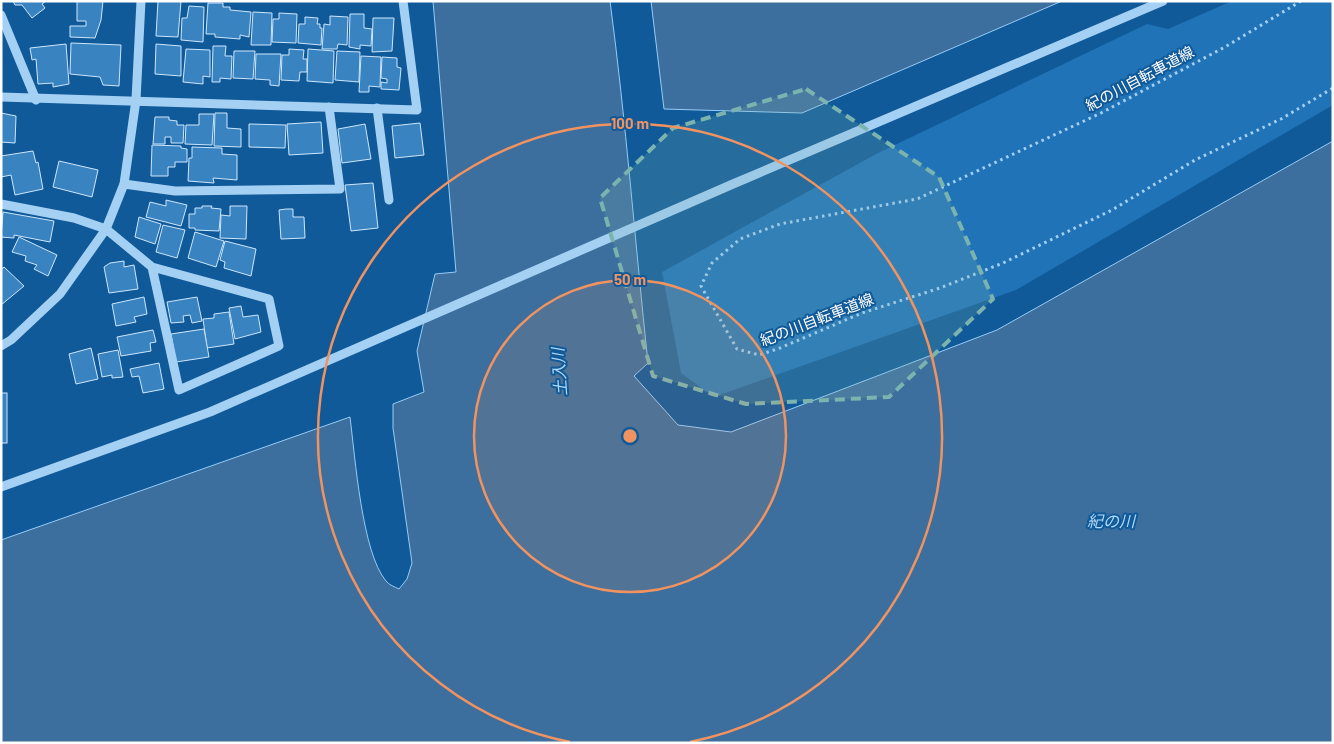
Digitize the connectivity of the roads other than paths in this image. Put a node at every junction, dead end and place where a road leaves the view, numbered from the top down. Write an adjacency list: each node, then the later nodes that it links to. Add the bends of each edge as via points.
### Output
1 (141, 1): 7 (street)
2 (404, 1): 9 (street, via 417,110)
3 (1164, 1): 16 (street, via 210,412)
4 (1, 15): 6 (street)
5 (1, 98): 6 (street)
6 (36, 100): 7 (street)
7 (136, 100): 8 (street); 10 (street)
8 (329, 107): 9 (street); 10 (street, via 340,189 175,191)
9 (377, 108): 11 (street)
10 (124, 184): 13 (street)
11 (389, 200)
12 (1, 204): 13 (street, via 74,218)
13 (106, 229): 14 (street); 15 (street, via 60,294)
14 (152, 267): 14 (street, via 269,298 279,346 179,390)
15 (1, 346)
16 (1, 487)

